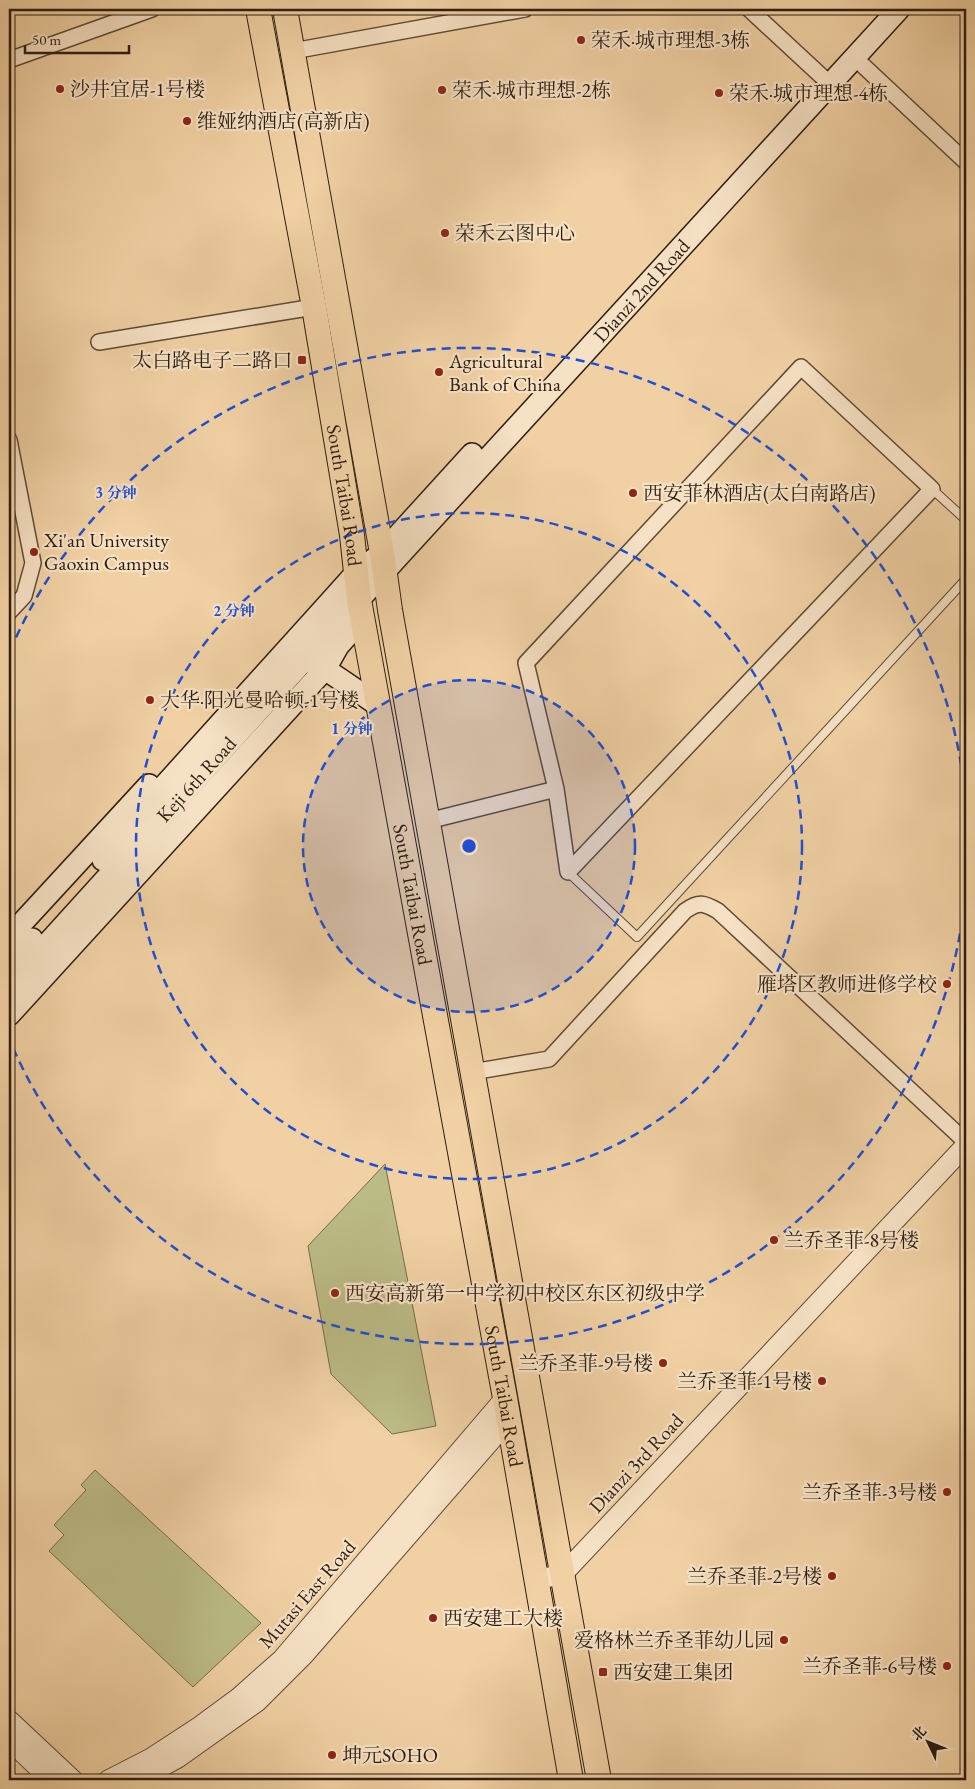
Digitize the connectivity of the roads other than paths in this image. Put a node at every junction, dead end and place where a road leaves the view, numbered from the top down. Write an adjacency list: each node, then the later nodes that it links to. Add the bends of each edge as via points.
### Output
1 (152, 9): 10 (street)
2 (258, 9): 13 (main road, South Taibai Road)
3 (286, 9): 8 (main road, South Taibai Road)
4 (525, 9): 8 (street)
5 (749, 9): 11 (street)
6 (882, 9): 11 (main road, Dianzi 2nd Road)
7 (899, 9): 9 (main road, Dianzi 2nd Road)
8 (293, 51): 18 (main road, South Taibai Road)
9 (855, 58): 11 (main road, Dianzi 2nd Road); 12 (street)
10 (9, 60)
11 (827, 80): 18 (main road, Dianzi 2nd Road)
12 (966, 162)
13 (314, 307): 14 (street); 19 (main road, South Taibai Road)
14 (99, 342)
15 (9, 440): 22 (street, via 33,563 24,596)
16 (932, 490): 17 (lane); 26 (street, via 801,367 526,663); 28 (street)
17 (966, 520)
18 (383, 562): 19 (main road, Keji 6th Road); 21 (main road, Keji 6th Road); 27 (main road, South Taibai Road)
19 (356, 566): 21 (main road, South Taibai Road); 29 (main road); 30 (main road, Keji 6th Road, via 163,787 119,843)
20 (966, 579): 28 (lane, via 637,937)
21 (361, 610): 23 (main road, Keji 6th Road); 24 (main road); 25 (main road, South Taibai Road)
22 (9, 612)
23 (305, 660): 24 (main road); 31 (main road, Keji 6th Road)
24 (325, 669): 25 (main road); 32 (main road)
25 (378, 705): 35 (main road, South Taibai Road)
26 (556, 790): 27 (street); 28 (street)
27 (428, 820): 33 (main road, South Taibai Road)
28 (568, 872)
29 (9, 938)
30 (9, 964)
31 (9, 986)
32 (9, 1015)
33 (472, 1072): 34 (street, via 549,1059 685,911 694,905 706,904 718,910); 37 (main road, South Taibai Road)
34 (966, 1144): 37 (street, Dianzi 3rd Road)
35 (504, 1398): 36 (main road, South Taibai Road); 43 (street, Mutasi East Road, via 282,1659 200,1726 151,1758)
36 (508, 1421): 38 (main road, South Taibai Road); 44 (street, Mutasi East Road, via 304,1655 257,1702 178,1758)
37 (562, 1575): 38 (street); 46 (main road, South Taibai Road)
38 (537, 1579): 45 (main road, South Taibai Road)
39 (9, 1720): 42 (street)
40 (9, 1740): 41 (street)
41 (51, 1780)
42 (73, 1780)
43 (108, 1780)
44 (138, 1780)
45 (571, 1780)
46 (599, 1780)

